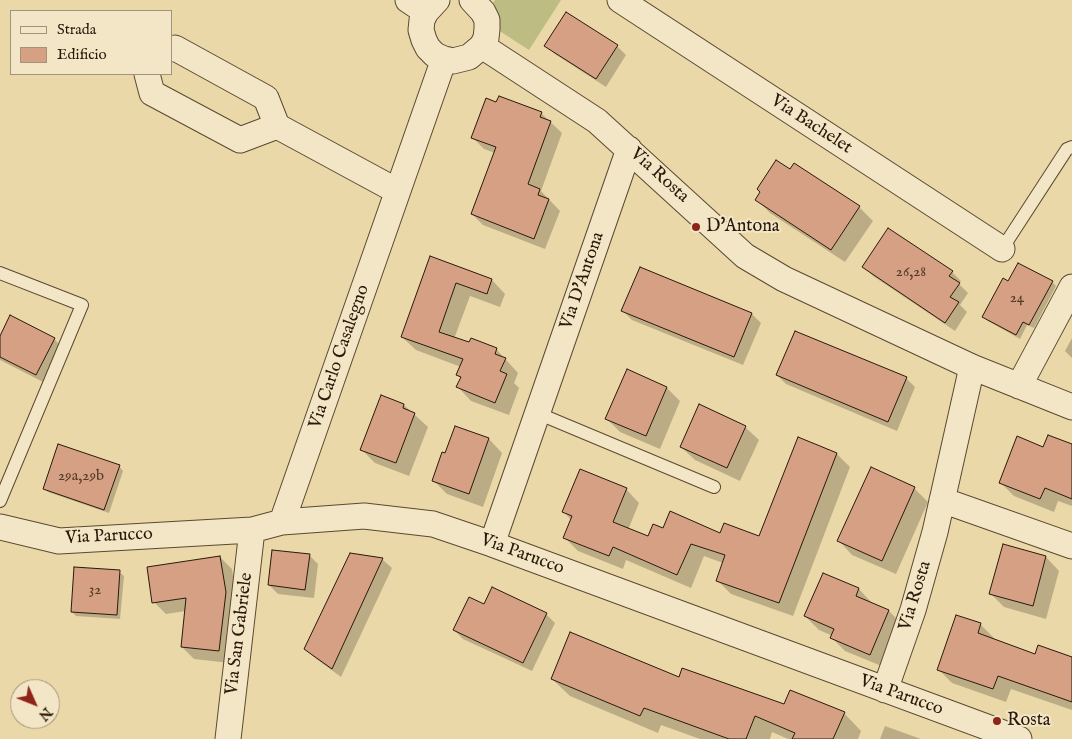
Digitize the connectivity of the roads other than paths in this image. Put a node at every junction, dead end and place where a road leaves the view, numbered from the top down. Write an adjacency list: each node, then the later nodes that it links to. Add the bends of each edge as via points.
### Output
1 (472, 0): 4 (street, via 486,20)
2 (620, 0): 12 (street, Via Bachelet)
3 (424, 4): 6 (street, via 421,30 424,40 428,48)
4 (482, 46): 6 (street, via 461,60); 10 (street, Via Rosta, via 596,120)
5 (172, 49): 8 (street, via 266,98)
6 (444, 60): 11 (street, Via Carlo Casalegno)
7 (147, 75): 8 (street, via 152,92 240,140)
8 (277, 126): 11 (street)
9 (1072, 147): 12 (lane, via 1067,149)
10 (629, 149): 15 (street, Via Rosta, via 745,256 784,279); 18 (street, Via D'Antona)
11 (397, 191): 22 (street, Via Carlo Casalegno)
12 (1002, 249)
13 (0, 273): 21 (lane, via 82,304)
14 (1072, 287): 16 (street)
15 (972, 367): 16 (street, Via Rosta); 20 (street, Via Rosta)
16 (1019, 386): 17 (street, Via Rosta)
17 (1072, 408)
18 (537, 413): 19 (lane); 25 (street, Via D'Antona)
19 (714, 486)
20 (942, 500): 26 (street); 27 (street, Via Rosta, via 913,610)
21 (0, 501)
22 (282, 522): 24 (street, Via Parucco); 25 (street, Via Parucco, via 364,516 433,524)
23 (0, 527): 24 (street, Via Parucco, via 59,541)
24 (252, 530): 28 (street, Via San Gabriele)
25 (492, 544): 27 (street, Via Parucco)
26 (1072, 546)
27 (885, 690): 29 (street, Via Parucco)
28 (228, 739)
29 (1019, 739)

